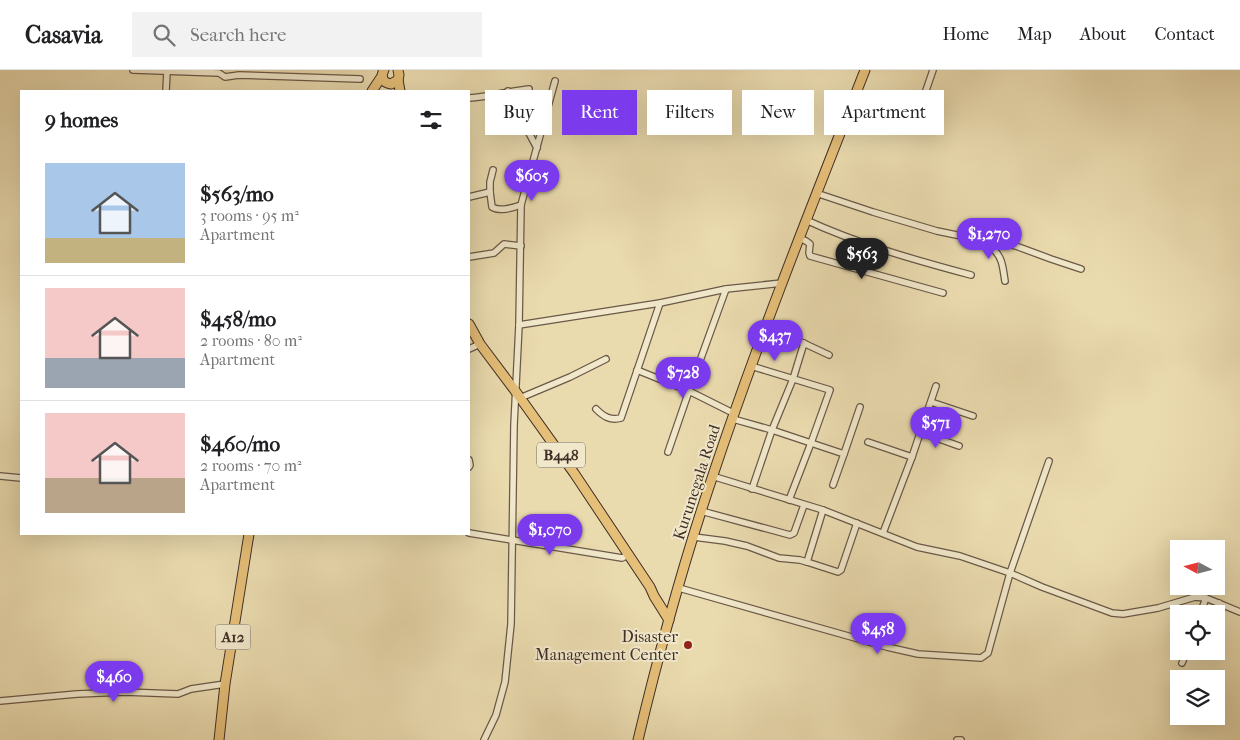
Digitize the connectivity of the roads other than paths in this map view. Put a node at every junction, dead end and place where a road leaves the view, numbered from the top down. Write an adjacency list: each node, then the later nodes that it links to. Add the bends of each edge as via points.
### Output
1 (133, 70): 5 (street)
2 (398, 70): 9 (main road, via 399,75)
3 (865, 70): 22 (main road, Kurunegala Road)
4 (933, 70): 15 (street)
5 (167, 72): 7 (street, via 219,73 225,78 239,75); 11 (street)
6 (383, 73): 9 (main road, via 384,81); 12 (main road)
7 (360, 79)
8 (555, 81): 19 (street)
9 (393, 85): 13 (main road)
10 (529, 89): 14 (street)
11 (166, 90)
12 (374, 90)
13 (376, 90)
14 (518, 90)
15 (926, 90)
16 (485, 96): 17 (street)
17 (470, 98)
18 (530, 135): 19 (street)
19 (537, 148): 24 (street)
20 (493, 170): 21 (street)
21 (490, 192): 23 (street); 24 (street, via 492,207 496,210)
22 (816, 193): 25 (main road, Kurunegala Road); 27 (street, via 936,231)
23 (470, 197)
24 (521, 205): 28 (street)
25 (806, 220): 26 (main road, Kurunegala Road); 31 (street, via 861,242)
26 (799, 238): 33 (main road, Kurunegala Road); 35 (street, via 810,244 810,256)
27 (976, 239): 30 (street, via 1016,246); 32 (street, via 998,254)
28 (521, 246): 29 (street, via 504,244 494,252); 37 (street)
29 (470, 256)
30 (1081, 269)
31 (971, 275)
32 (1005, 281)
33 (782, 283): 34 (street); 39 (main road, Kurunegala Road)
34 (726, 289): 36 (street); 49 (street)
35 (943, 293)
36 (660, 303): 37 (street); 46 (street)
37 (519, 325): 50 (street)
38 (470, 326): 41 (main road, B448)
39 (765, 330): 40 (street, via 785,340); 45 (main road, Kurunegala Road)
40 (804, 343): 43 (street); 47 (street)
41 (480, 344): 42 (street); 50 (main road, B448)
42 (470, 349)
43 (829, 355)
44 (606, 359): 50 (street, via 570,377)
45 (751, 366): 47 (street); 54 (main road, Kurunegala Road)
46 (637, 370): 49 (street); 53 (street, via 621,418 606,418)
47 (792, 379): 56 (street); 59 (street, via 830,390)
48 (936, 386): 51 (street)
49 (689, 390): 54 (street); 61 (street)
50 (518, 395): 79 (street); 80 (main road, B448)
51 (931, 402): 55 (street); 57 (street)
52 (860, 406): 62 (street)
53 (596, 409)
54 (734, 416): 56 (street); 66 (main road, Kurunegala Road)
55 (973, 416)
56 (772, 430): 59 (street); 69 (street)
57 (920, 432): 60 (street); 63 (street)
58 (868, 442): 63 (street)
59 (811, 444): 62 (street); 70 (street)
60 (959, 446)
61 (668, 452)
62 (844, 454): 68 (street)
63 (912, 457): 76 (street)
64 (1049, 461): 82 (street)
65 (0, 476): 67 (street)
66 (712, 476): 69 (street); 73 (main road, Kurunegala Road)
67 (20, 478)
68 (833, 485)
69 (752, 489): 70 (street)
70 (789, 500): 71 (street)
71 (804, 504): 72 (street); 73 (street, via 794,533 790,535)
72 (823, 510): 74 (street); 81 (street)
73 (701, 511): 78 (main road, Kurunegala Road)
74 (857, 523): 76 (street); 81 (street, via 841,570 838,572)
75 (470, 533): 79 (street)
76 (883, 533): 82 (street, via 917,547 960,556)
77 (249, 535): 93 (main road, A12)
78 (694, 537): 81 (street, via 732,542 780,558); 84 (main road, Kurunegala Road)
79 (512, 540): 80 (street, via 622,558); 96 (street, via 511,624 505,682 496,715)
80 (628, 555): 83 (main road, B448)
81 (807, 562)
82 (1010, 573): 84 (street, via 988,654 981,658 918,654); 85 (street, via 1117,614 1158,608 1188,598)
83 (650, 587): 88 (main road, B448); 90 (main road, B448)
84 (679, 588): 88 (main road, Kurunegala Road)
85 (1206, 598): 86 (street); 87 (street)
86 (1220, 603): 89 (street)
87 (1203, 605)
88 (673, 607): 90 (main road, Kurunegala Road)
89 (1240, 612)
90 (669, 620): 97 (main road, Kurunegala Road)
91 (1184, 660): 92 (street)
92 (1182, 664)
93 (225, 684): 94 (street, via 178,694 116,692); 95 (main road, A12)
94 (0, 701)
95 (219, 740)
96 (484, 740)
97 (638, 740)
98 (957, 740): 99 (street)
99 (962, 740)

